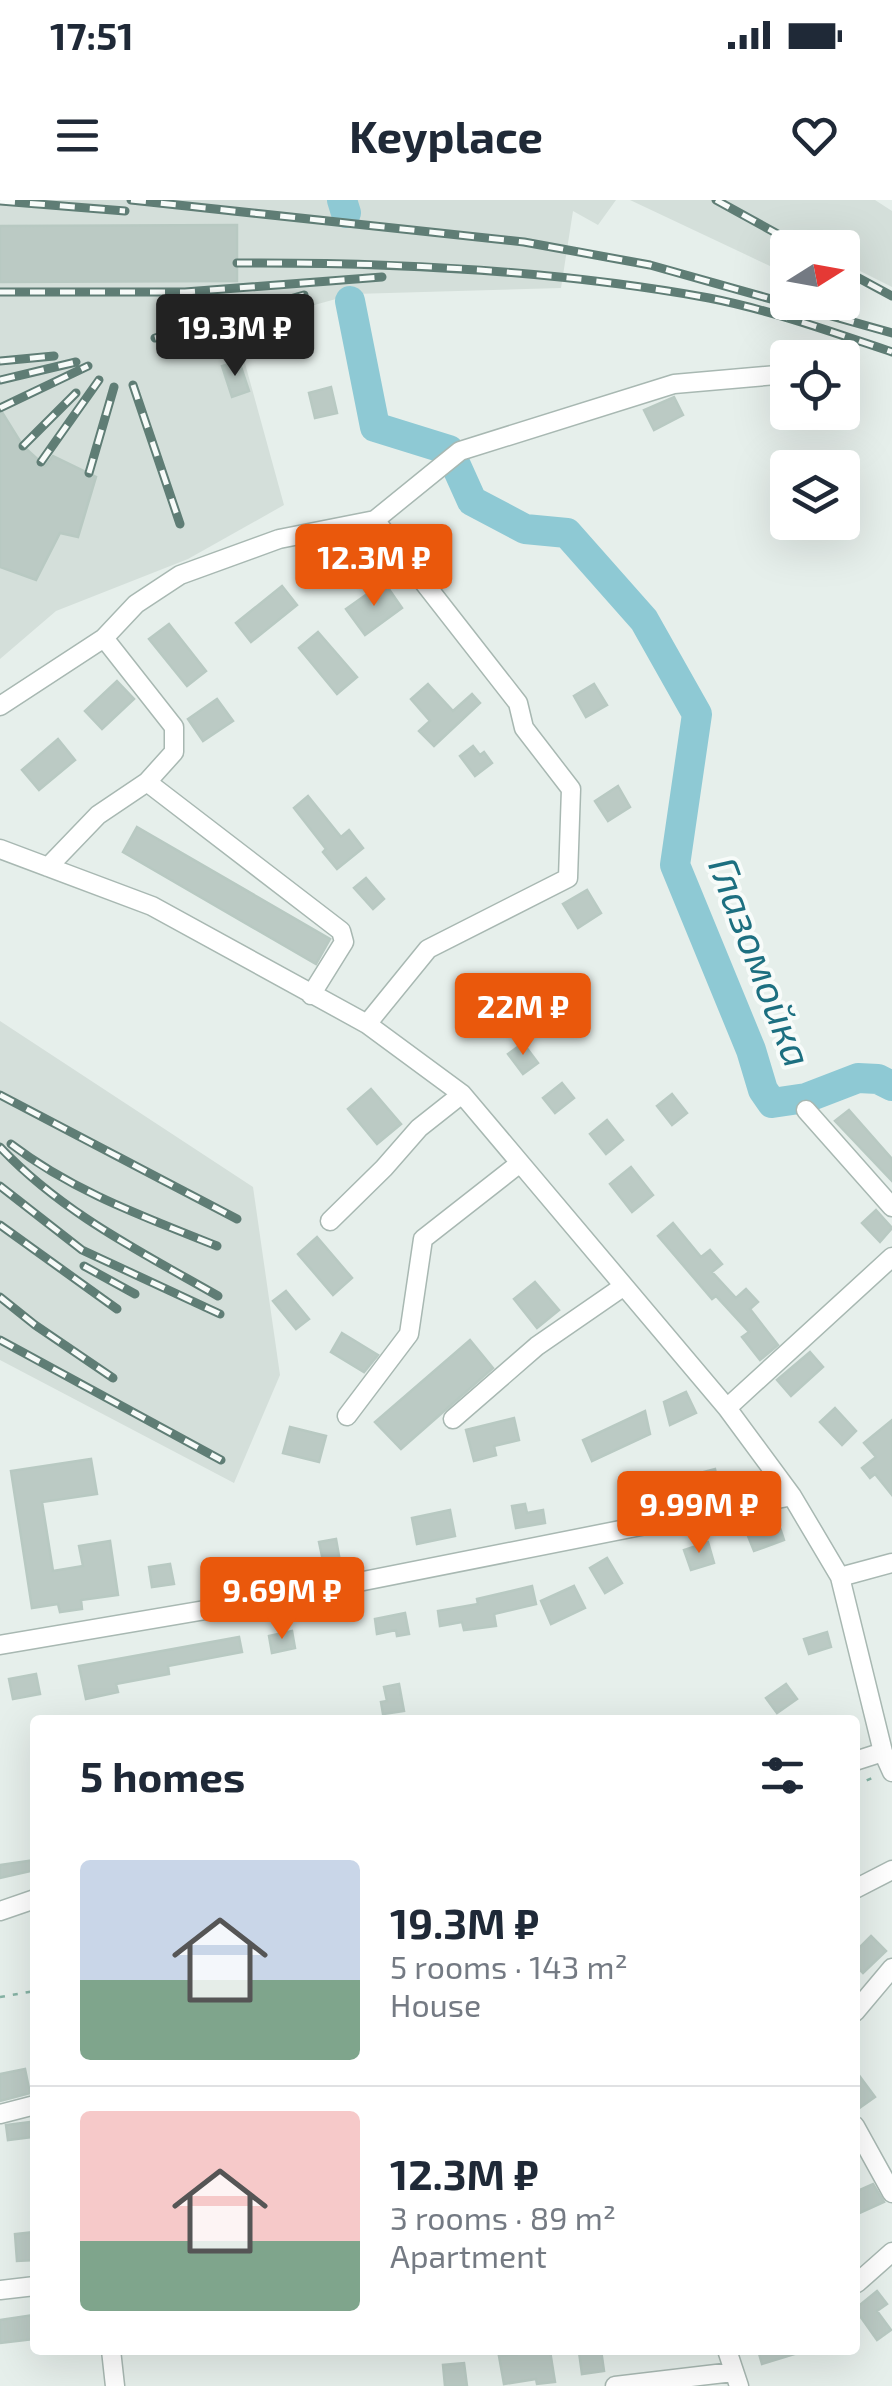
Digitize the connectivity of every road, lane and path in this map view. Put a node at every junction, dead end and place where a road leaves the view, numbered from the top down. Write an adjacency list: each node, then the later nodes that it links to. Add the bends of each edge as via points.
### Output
1 (770, 376): 2 (street, via 674,384 460,451)
2 (375, 520): 3 (street, via 279,539 180,574 136,604); 9 (street, via 518,703 524,728 571,789 568,878 428,949)
3 (104, 638): 4 (street); 5 (street, via 174,727 174,752)
4 (0, 706)
5 (147, 782): 7 (street, via 98,815); 8 (street, via 341,931 344,942)
6 (0, 849): 7 (street)
7 (48, 867): 8 (street, via 152,906)
8 (311, 995): 9 (street)
9 (367, 1024): 10 (street)
10 (462, 1094): 12 (street); 14 (street, via 418,1128)
11 (806, 1110): 13 (street)
12 (520, 1163): 16 (street); 18 (street, via 423,1239 410,1334)
13 (892, 1206)
14 (330, 1221)
15 (892, 1257): 17 (street)
16 (624, 1286): 17 (street); 19 (street, via 537,1346)
17 (727, 1408): 20 (street)
18 (347, 1416)
19 (453, 1419)
20 (792, 1496): 22 (street); 23 (street, via 293,1595)
21 (892, 1563): 22 (street)
22 (840, 1577): 24 (street)
23 (0, 1645)
24 (884, 1723): 25 (street)
25 (883, 1752): 26 (street); 27 (street)
26 (860, 1759)
27 (892, 1771): 28 (path)
28 (860, 1784)
29 (892, 1870): 30 (street)
30 (860, 1886)
31 (30, 1900): 32 (street)
32 (0, 1911)
33 (892, 1968): 36 (street)
34 (30, 1991): 35 (path)
35 (0, 1996)
36 (860, 2006)
37 (30, 2106): 38 (street)
38 (0, 2114)
39 (860, 2135): 40 (street)
40 (892, 2193)
41 (892, 2252): 42 (street)
42 (860, 2280)
43 (30, 2287): 44 (street)
44 (0, 2290)
45 (112, 2355): 48 (street)
46 (729, 2355): 47 (street)
47 (736, 2379): 49 (street)
48 (115, 2386)
49 (614, 2386)

